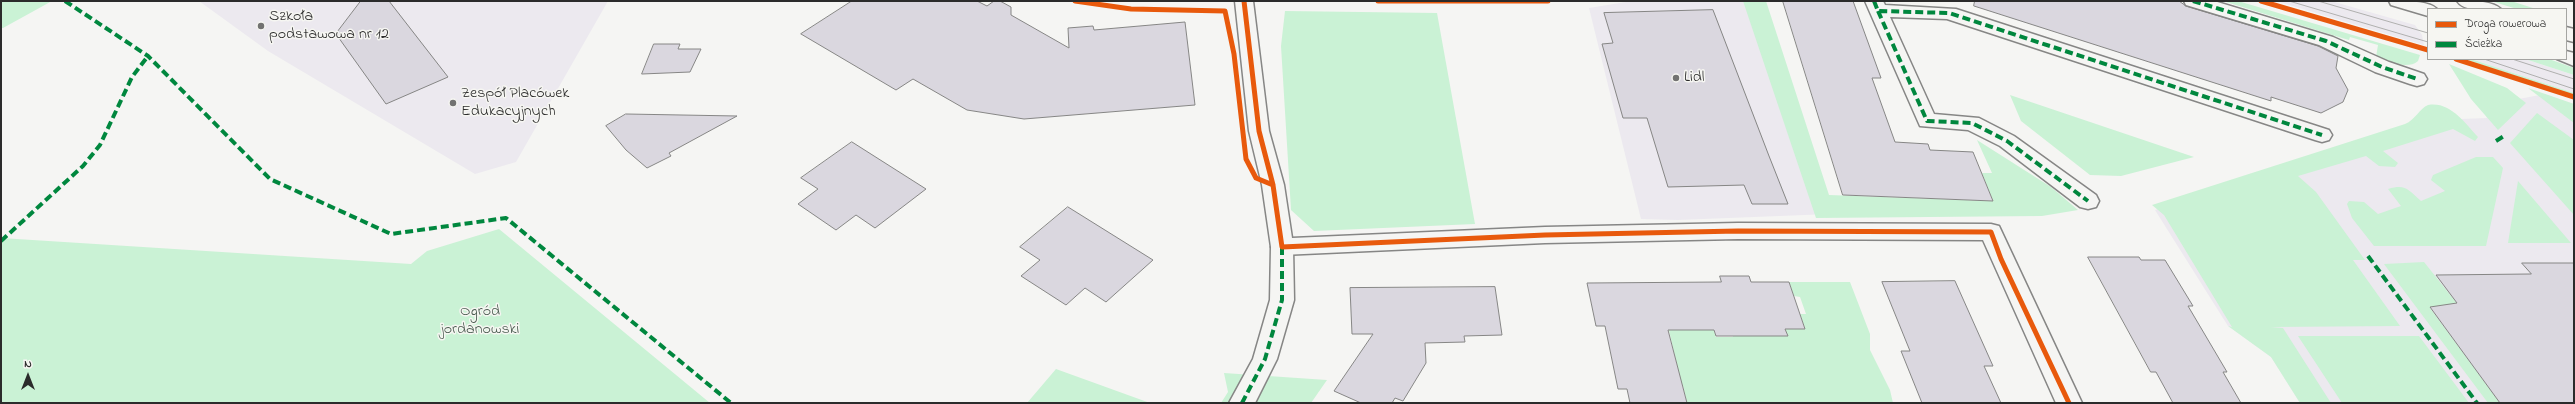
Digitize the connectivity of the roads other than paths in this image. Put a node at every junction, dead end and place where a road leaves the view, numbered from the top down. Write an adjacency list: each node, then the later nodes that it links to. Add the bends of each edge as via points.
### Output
1 (1244, 1): 11 (street, via 1259,131 1273,185)
2 (2193, 1): 8 (street, via 2326,41 2382,67)
3 (2398, 1): 7 (street)
4 (2466, 1): 6 (street)
5 (1876, 6): 9 (street, via 1949,13); 10 (street, via 1927,121 1972,123 2007,141)
6 (2488, 8)
7 (2427, 10)
8 (2417, 79)
9 (2322, 136)
10 (2088, 201)
11 (1282, 247): 12 (street, via 1282,300 1265,359); 13 (street, via 1545,235 1738,231 1991,232 2001,259)
12 (1242, 403)
13 (2069, 403)

